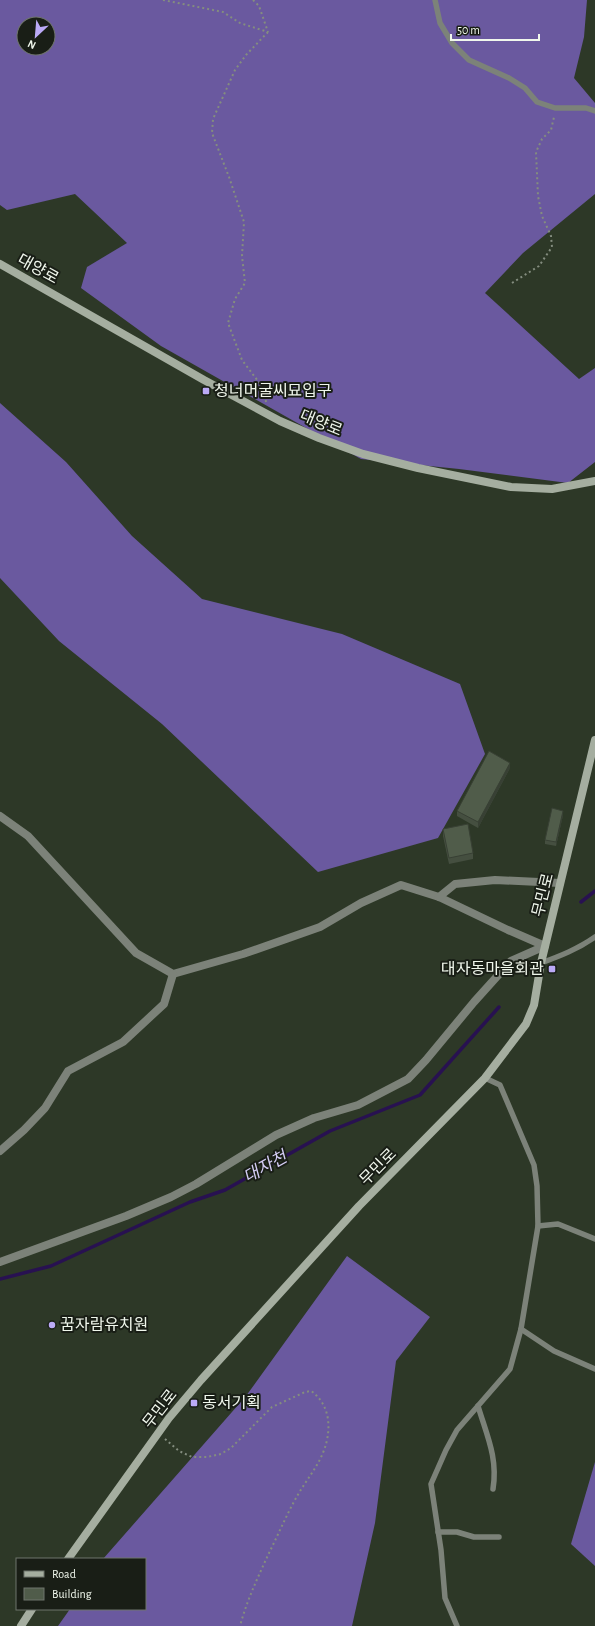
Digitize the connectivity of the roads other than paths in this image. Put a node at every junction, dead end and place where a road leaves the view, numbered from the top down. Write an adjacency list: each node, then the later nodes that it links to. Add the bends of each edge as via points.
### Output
1 (435, 0): 2 (lane, via 440,23 452,43 469,60 509,78 525,88 537,102 555,108 586,108)
2 (595, 111)
3 (0, 264): 4 (street, 대양로, via 267,414 319,438 363,454 511,487 552,489)
4 (595, 481)
5 (595, 740): 7 (street, 무민로)
6 (0, 816): 12 (street, via 28,836 136,953)
7 (560, 883): 8 (street, via 495,880 455,884); 10 (street, 무민로)
8 (439, 897): 10 (street); 12 (street, via 401,885 361,903 320,927 243,954)
9 (595, 936): 11 (lane, via 584,945)
10 (545, 946): 11 (street, 무민로); 17 (street, via 511,961 408,1079 358,1105 314,1118 276,1135 171,1197)
11 (541, 963): 13 (street, 무민로, via 534,1005 526,1024)
12 (173, 974): 14 (street, via 164,1004 123,1042 68,1071 45,1108)
13 (485, 1078): 15 (lane, via 500,1085 534,1165); 24 (street, 무민로, via 359,1206 201,1380 169,1418)
14 (0, 1151)
15 (538, 1226): 16 (lane, via 558,1224); 18 (lane)
16 (595, 1239)
17 (0, 1262)
18 (521, 1329): 19 (lane, via 554,1351); 20 (lane, via 510,1369)
19 (595, 1369)
20 (478, 1406): 21 (lane, via 494,1458); 22 (lane, via 457,1430 431,1484)
21 (493, 1489)
22 (438, 1532): 23 (lane, via 457,1532 474,1537); 27 (lane, via 445,1598)
23 (499, 1537)
24 (69, 1558)
25 (31, 1610): 26 (street)
26 (21, 1626)
27 (457, 1626)

